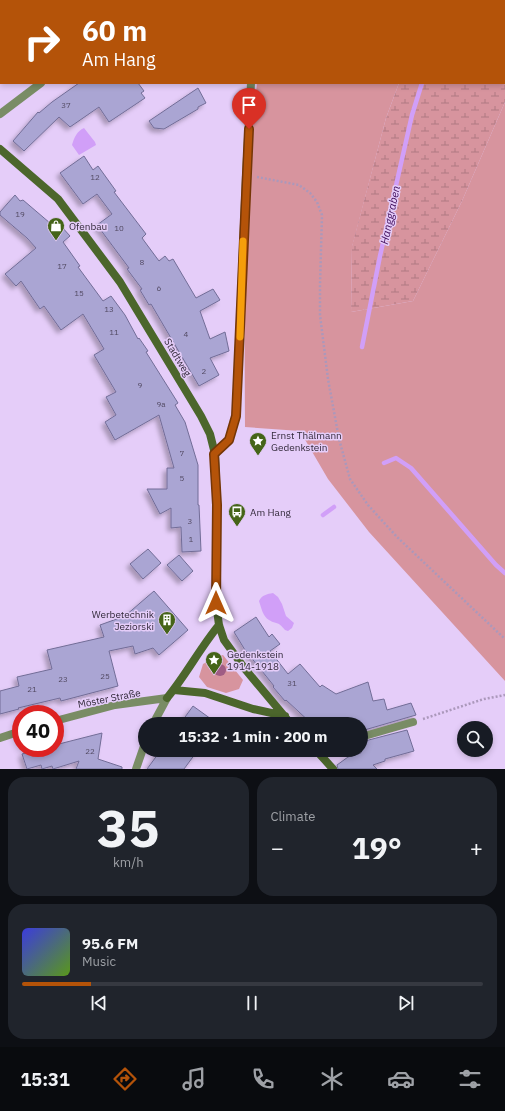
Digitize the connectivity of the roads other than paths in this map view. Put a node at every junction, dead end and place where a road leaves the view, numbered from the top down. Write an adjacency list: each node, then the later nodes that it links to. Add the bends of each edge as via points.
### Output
1 (40, 84): 3 (street)
2 (251, 84): 5 (street, via 236,416 229,440)
3 (0, 114)
4 (0, 149): 5 (street, Stadtweg, via 58,199 120,282 202,416 210,434)
5 (214, 454): 6 (street, Stadtweg, via 217,505 216,603)
6 (219, 625): 7 (street); 9 (street, via 224,640 245,669)
7 (174, 690): 8 (street); 9 (street, via 205,693)
8 (167, 698): 10 (street); 11 (street, Möster Straße, via 115,706)
9 (285, 716)
10 (157, 717)
11 (64, 719)
12 (413, 722): 14 (street)
13 (12, 734): 15 (street)
14 (368, 735)
15 (0, 738)
16 (140, 757): 18 (street)
17 (322, 757): 19 (street)
18 (136, 769)
19 (333, 769)

